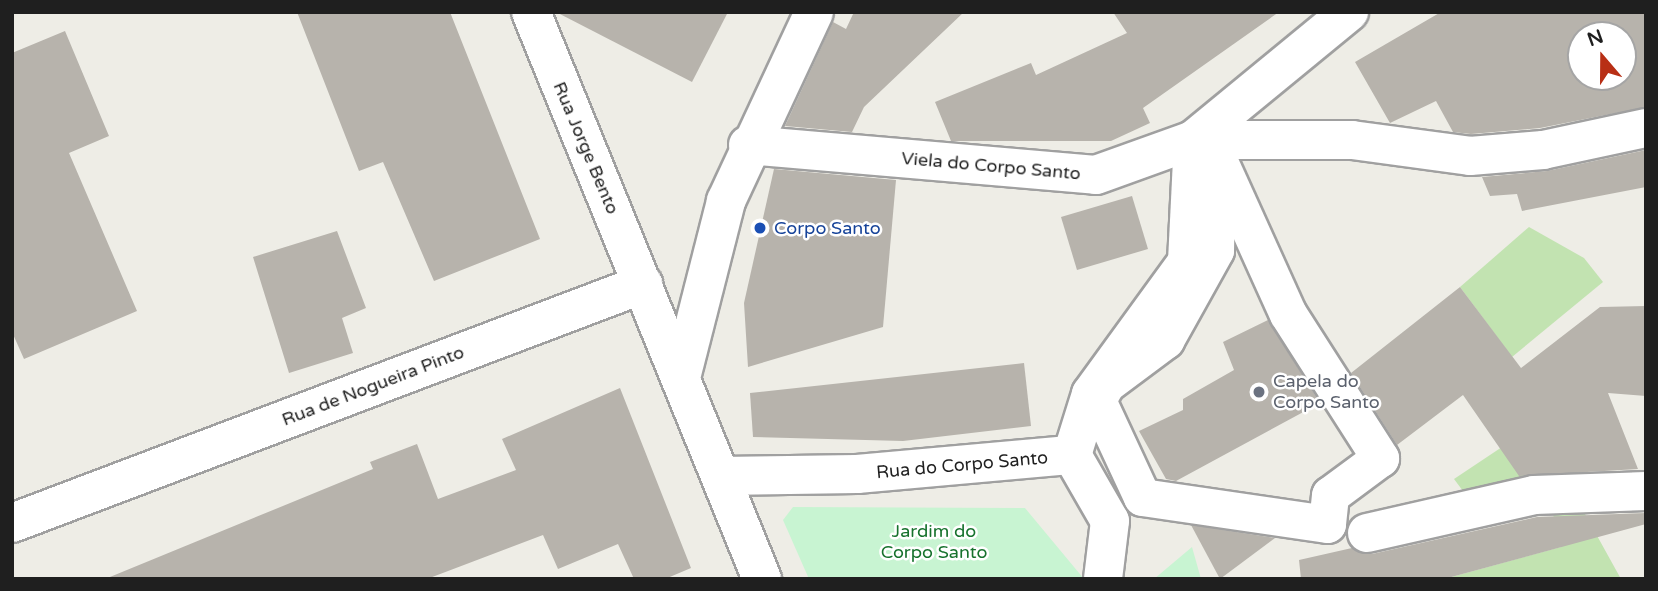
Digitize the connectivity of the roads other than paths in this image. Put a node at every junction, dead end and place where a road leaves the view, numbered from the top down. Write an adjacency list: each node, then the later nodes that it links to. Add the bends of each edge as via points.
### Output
1 (531, 12): 7 (street, Rua Jorge Bento)
2 (814, 12): 6 (street)
3 (1349, 12): 5 (street)
4 (1646, 128): 5 (street, Viela do Corpo Santo, via 1470,156 1352,141)
5 (1193, 140): 6 (street, Viela do Corpo Santo, via 1096,175); 9 (street, Rua do Corpo Santo, via 1187,262 1091,394)
6 (748, 145): 8 (street, via 726,201)
7 (643, 284): 8 (street); 13 (street, Rua de Nogueira Pinto)
8 (682, 374): 11 (street)
9 (1072, 455): 11 (street, Rua do Corpo Santo, via 857,474); 16 (street, via 1110,521)
10 (1380, 458): 10 (street, via 1288,314 1217,157 1215,250 1165,340 1106,384 1097,400 1125,467 1142,497 1327,524 1330,495)
11 (721, 476): 15 (street)
12 (1646, 491): 14 (street, via 1534,495)
13 (12, 523)
14 (1367, 533)
15 (762, 579)
16 (1103, 579)

